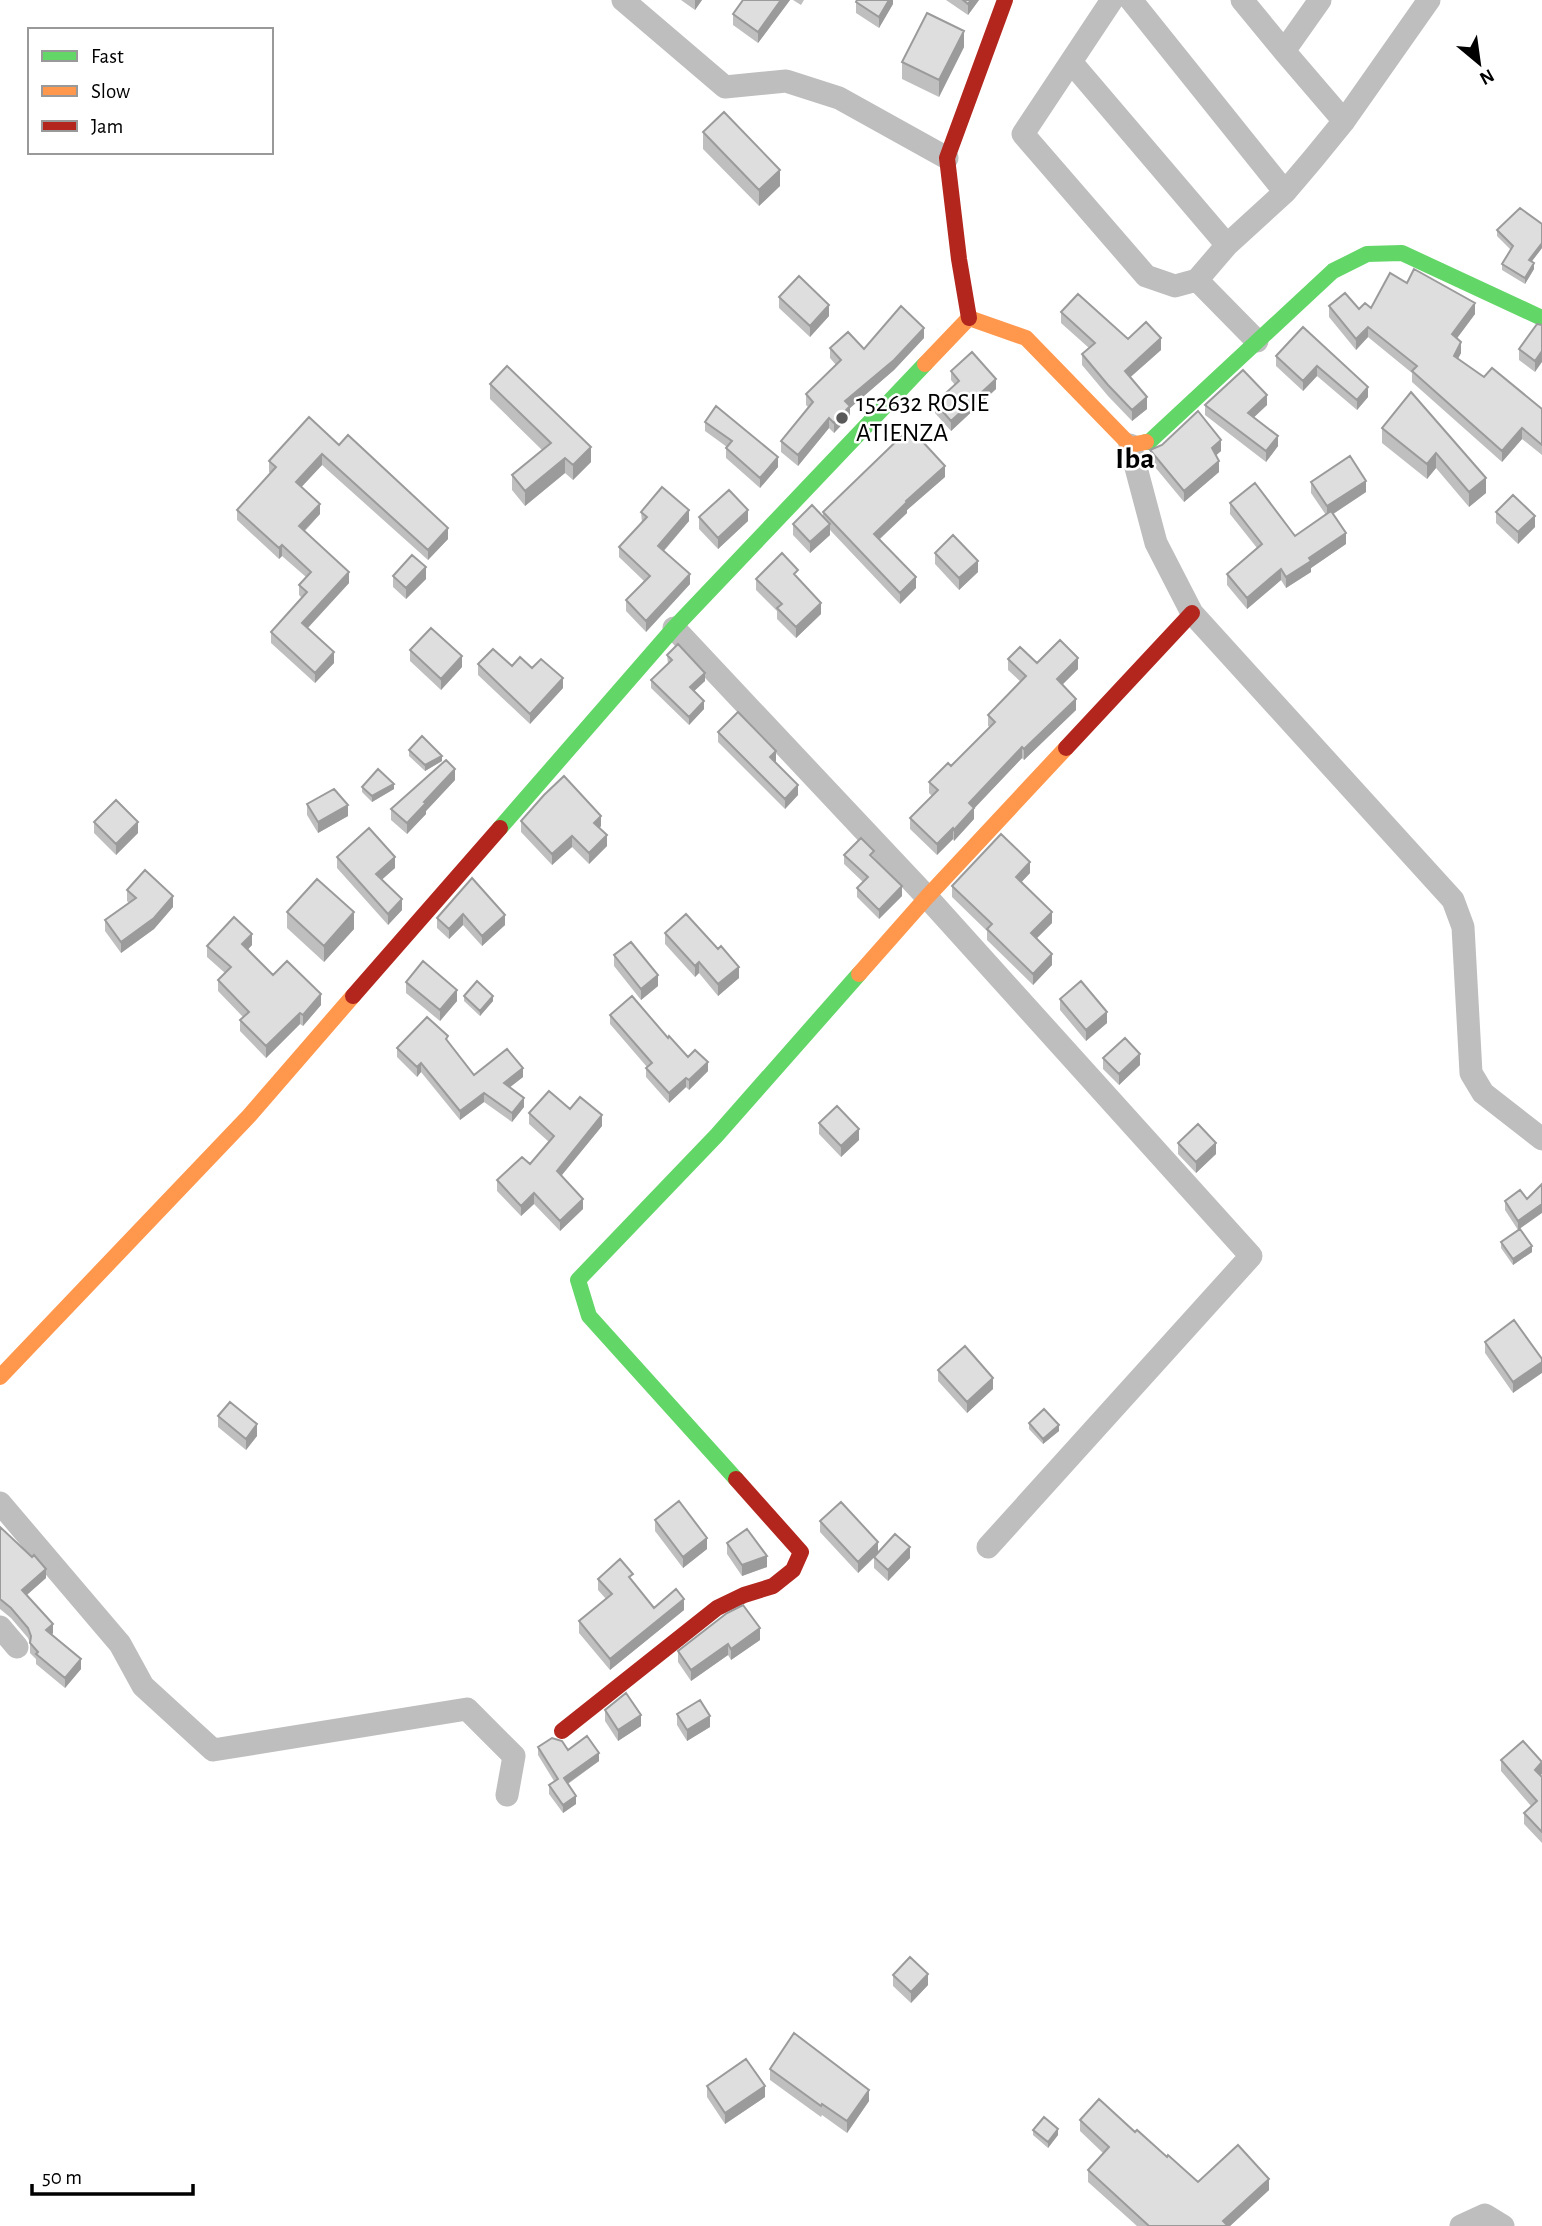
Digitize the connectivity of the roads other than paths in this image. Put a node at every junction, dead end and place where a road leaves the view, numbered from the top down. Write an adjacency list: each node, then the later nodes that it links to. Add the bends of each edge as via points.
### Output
1 (623, 0): 11 (street, via 725,87 786,81 799,85 839,98)
2 (1005, 0): 11 (street)
3 (1112, 0): 9 (street)
4 (1131, 0): 12 (street)
5 (1242, 0): 8 (street)
6 (1320, 0): 8 (street)
7 (1429, 0): 10 (street)
8 (1284, 51): 10 (street)
9 (1070, 62): 13 (street); 14 (street, via 1023,134 1146,276 1175,286)
10 (1344, 121): 12 (street)
11 (947, 158): 15 (street)
12 (1285, 192): 13 (street)
13 (1227, 245): 14 (street)
14 (1196, 280): 17 (street)
15 (969, 318): 18 (street, via 1026,338); 20 (street)
16 (1542, 318): 17 (street, via 1402,253 1367,254 1333,271)
17 (1257, 341): 18 (street, via 1149,442)
18 (1130, 445): 19 (street, via 1156,543)
19 (1192, 613): 21 (street); 22 (street, via 1453,900 1463,928 1471,1073 1483,1093)
20 (674, 628): 21 (street); 23 (street, via 249,1116)
21 (927, 897): 25 (street, via 1251,1256); 28 (street, via 717,1135 578,1280 589,1316 801,1552 793,1570 773,1586 717,1608)
22 (1542, 1139)
23 (0, 1377)
24 (0, 1503): 29 (street, via 120,1644 144,1686 213,1750 467,1709 514,1756)
25 (988, 1547)
26 (0, 1627): 27 (street)
27 (17, 1647)
28 (562, 1731)
29 (507, 1795)
30 (1461, 2226): 31 (street, via 1485,2215)
31 (1503, 2226)

